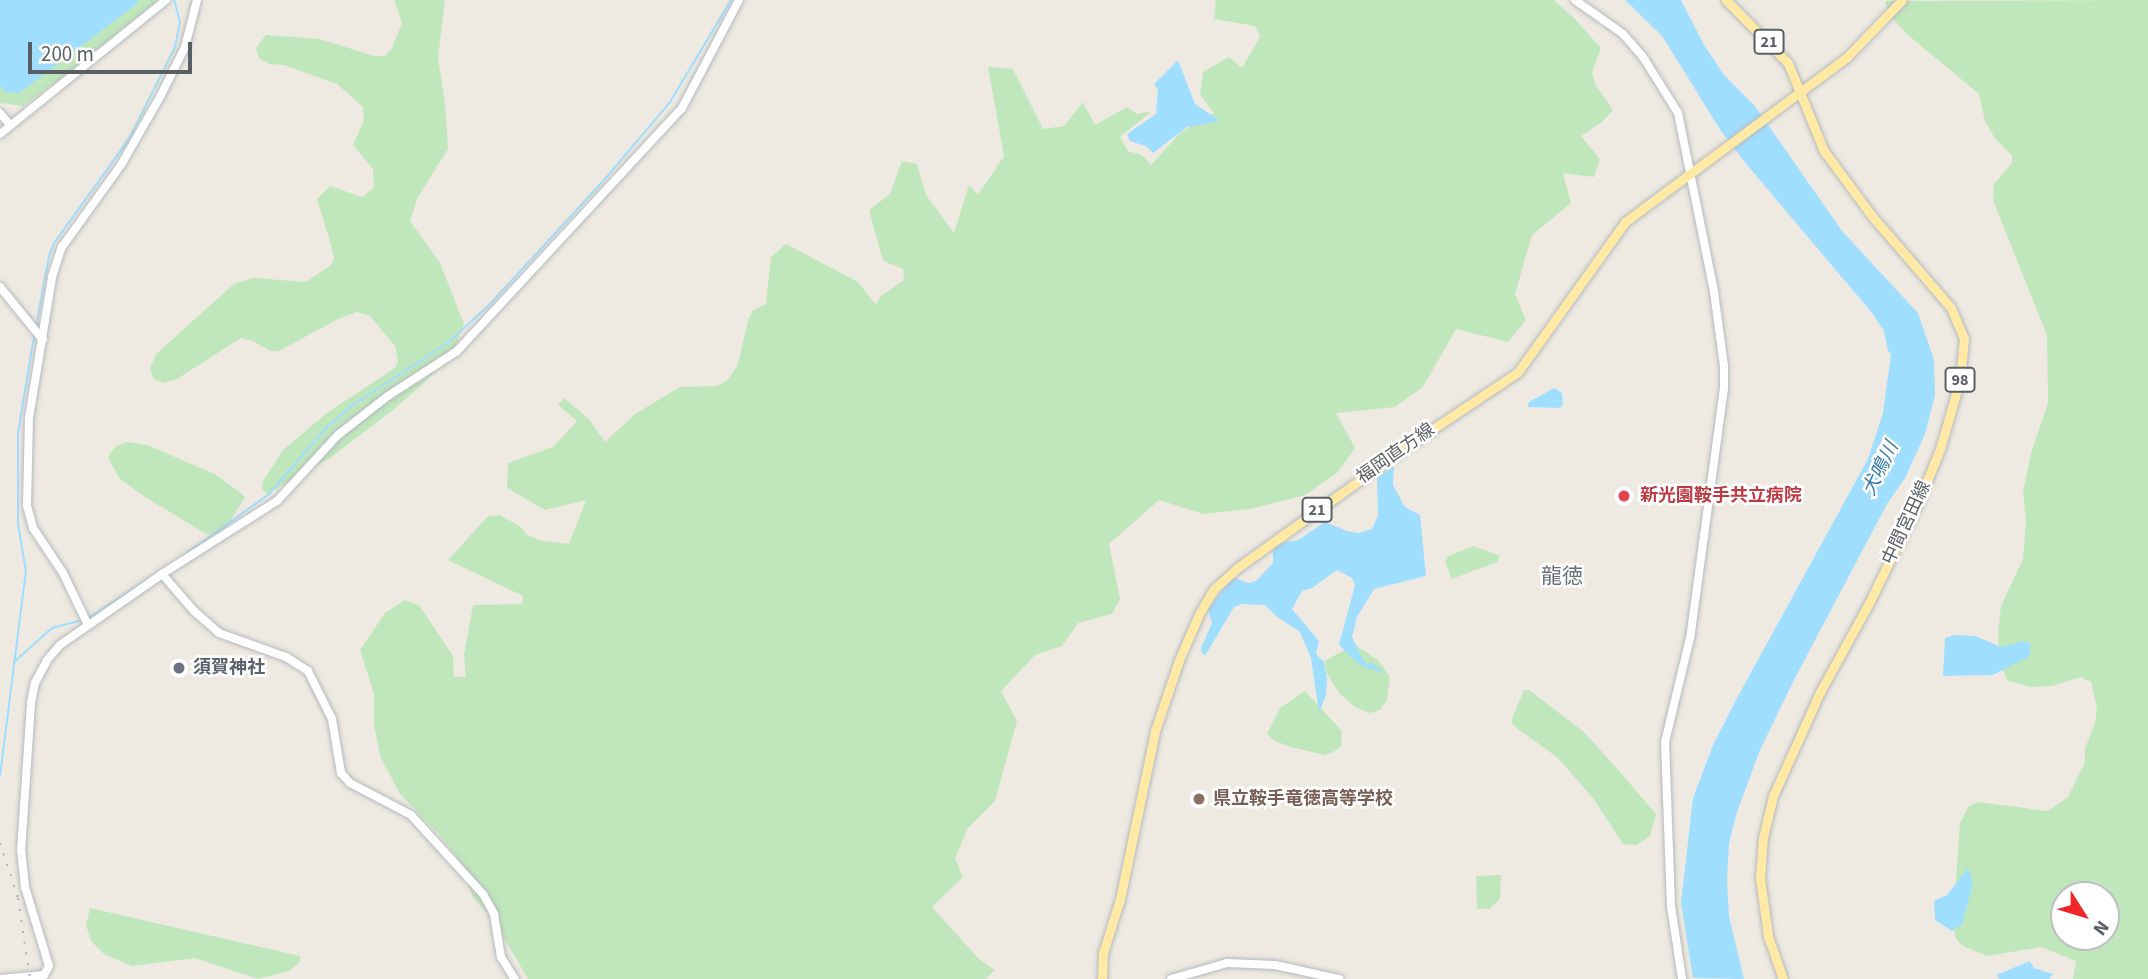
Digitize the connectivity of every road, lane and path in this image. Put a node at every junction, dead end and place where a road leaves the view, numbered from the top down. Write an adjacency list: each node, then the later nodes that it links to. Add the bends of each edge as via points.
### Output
1 (166, 0): 9 (street)
2 (197, 0): 13 (street, via 185,47 138,138 56,259)
3 (739, 0): 14 (street, via 682,108 457,351 338,435 271,505)
4 (1575, 0): 11 (street, via 1613,26 1643,57 1678,113)
5 (1726, 0): 7 (main road, 21, via 1780,52)
6 (1902, 0): 7 (main road, 福岡直方線 / 21, via 1879,27)
7 (1805, 89): 11 (main road, 福岡直方線 / 21); 23 (main road, 中間宮田線 / 98, via 1824,151 1951,308 1961,327 1964,356 1940,449 1918,503 1820,692 1773,796 1760,878 1768,936)
8 (0, 113): 9 (street)
9 (10, 125): 10 (street)
10 (0, 134)
11 (1691, 172): 19 (main road, 福岡直方線 / 21, via 1625,222 1518,372 1403,449 1214,589 1184,648 1158,720 1120,899 1103,953); 22 (street, via 1718,315 1724,378 1690,638 1665,742 1671,906)
12 (0, 287): 13 (street)
13 (43, 340): 15 (street, via 29,422 27,505 33,528 63,573)
14 (162, 574): 15 (street); 18 (street, via 209,626 286,657 308,671 332,719 341,773 350,783 411,815 483,894 494,914 501,957)
15 (88, 625): 16 (street, via 47,660 31,704 21,851 25,887 49,962)
16 (49, 976): 17 (street)
17 (0, 979)
18 (515, 979)
19 (1102, 979)
20 (1171, 979): 21 (street, via 1203,967 1253,963)
21 (1339, 979)
22 (1682, 979)
23 (1783, 979)

